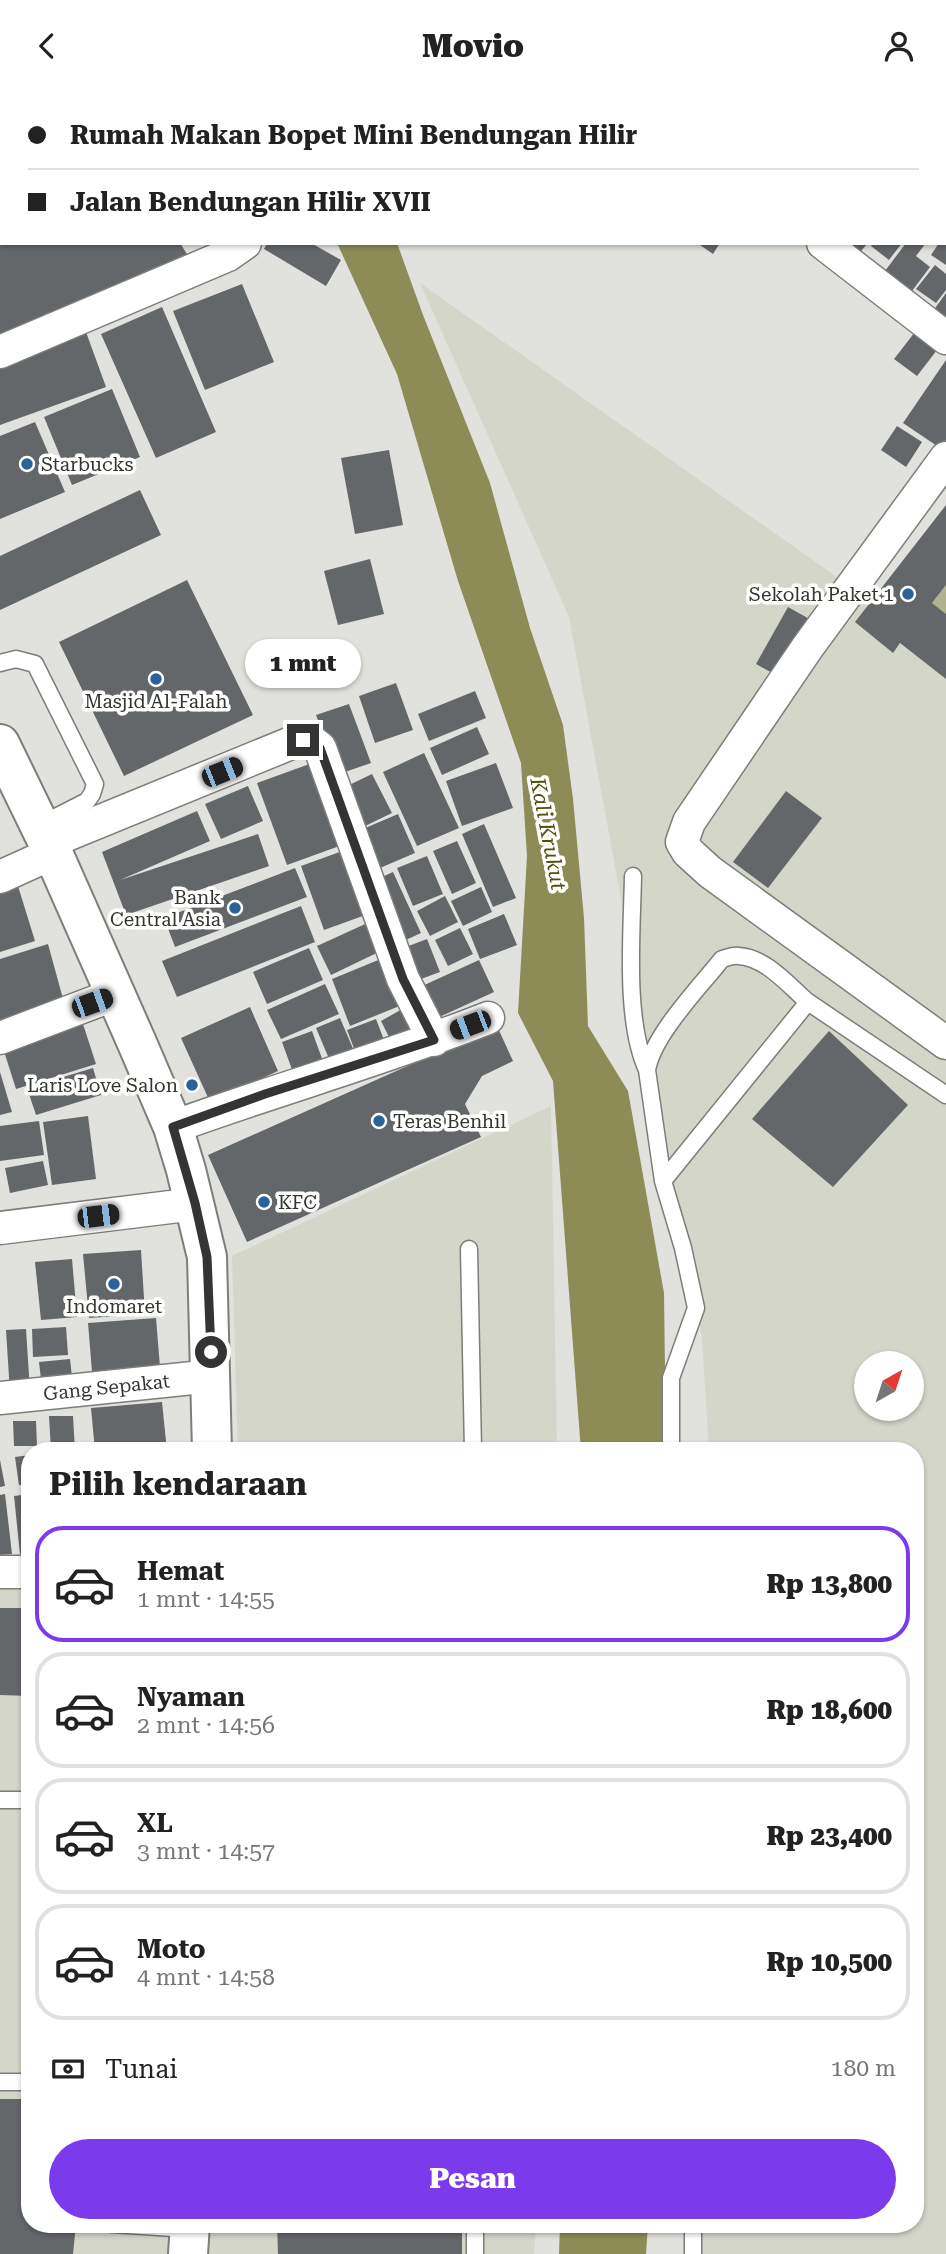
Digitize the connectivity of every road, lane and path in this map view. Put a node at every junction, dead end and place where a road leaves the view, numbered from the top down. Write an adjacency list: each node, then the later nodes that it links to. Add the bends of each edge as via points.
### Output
1 (242, 245): 4 (street)
2 (826, 245): 3 (street)
3 (946, 338)
4 (0, 352)
5 (946, 459): 16 (street, via 807,647 690,822 682,842 710,872)
6 (0, 663): 8 (lane, via 16,659 35,664 95,784 87,801)
7 (0, 744): 8 (street)
8 (46, 841): 10 (street); 11 (street); 15 (street, via 296,741 311,741 320,748 403,979)
9 (633, 876): 17 (lane, via 631,983 639,1054)
10 (0, 877)
11 (116, 994): 14 (street); 19 (street)
12 (808, 1002): 17 (lane, via 768,967 738,955 722,959 658,1041); 18 (lane); 20 (lane)
13 (488, 1018): 15 (street)
14 (0, 1038)
15 (434, 1040): 19 (street)
16 (946, 1043)
17 (647, 1070): 20 (lane)
18 (946, 1095)
19 (173, 1127): 21 (street)
20 (663, 1181): 28 (lane, via 696,1308 671,1378)
21 (195, 1203): 22 (street); 24 (street, via 207,1257)
22 (0, 1228)
23 (469, 1249): 27 (lane)
24 (212, 1376): 25 (street, Gang Sepakat); 26 (street)
25 (0, 1398)
26 (212, 1442)
27 (473, 1442)
28 (670, 1442)
29 (0, 1572): 30 (street)
30 (21, 1572)
31 (0, 1800): 32 (lane)
32 (21, 1800)
33 (0, 2082): 34 (lane)
34 (21, 2082)
35 (170, 2233): 38 (lane)
36 (475, 2233): 39 (lane)
37 (693, 2233): 40 (lane)
38 (189, 2236)
39 (475, 2254)
40 (693, 2254)

